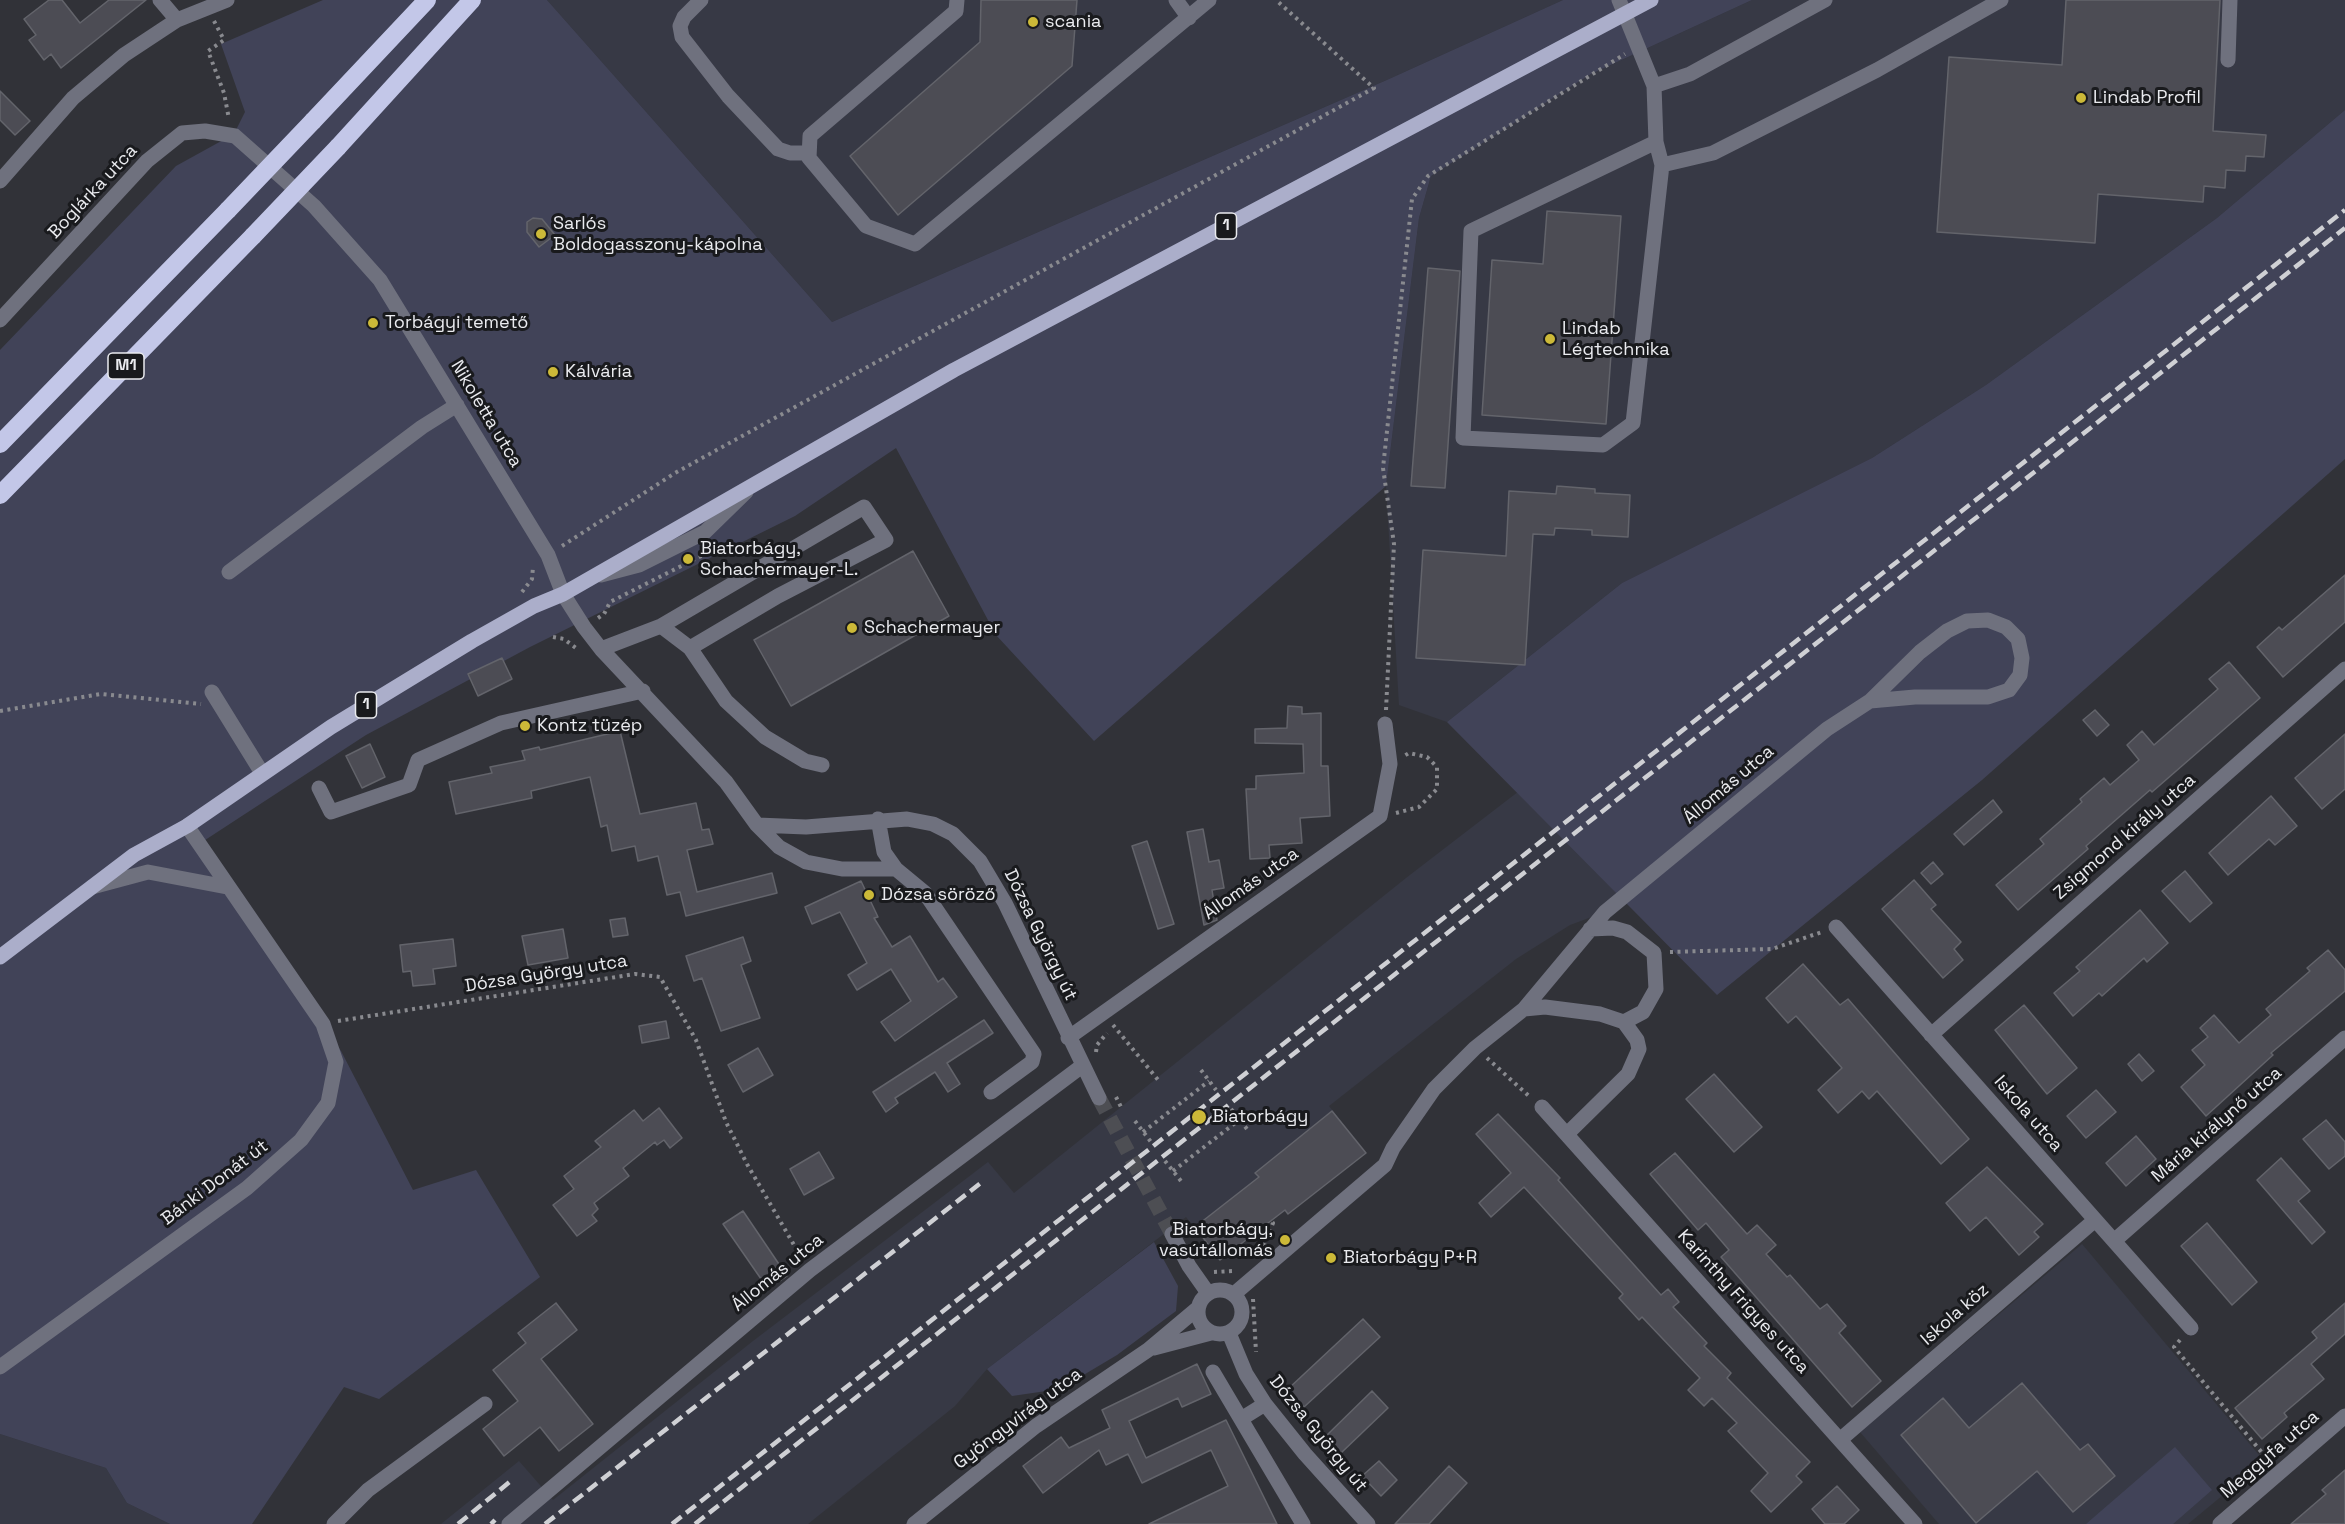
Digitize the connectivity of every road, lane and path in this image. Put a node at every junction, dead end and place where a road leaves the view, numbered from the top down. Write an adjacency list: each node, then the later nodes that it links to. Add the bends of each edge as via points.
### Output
1 (160, 0): 16 (street)
2 (227, 0): 16 (street)
3 (426, 0): 28 (highway, M1, bridge)
4 (472, 0): 29 (highway, M1, bridge, via 338,147)
5 (701, 0): 23 (street, via 684,17 680,26 682,37 728,96 778,149)
6 (957, 0): 23 (street, via 956,11 810,136)
7 (1176, 0): 15 (street)
8 (1209, 0): 15 (street)
9 (1276, 0): 31 (path, via 1374,88 675,473)
10 (1651, 0): 14 (main road, 1)
11 (1825, 0): 20 (street, via 1690,74)
12 (2001, 0): 24 (street, via 1877,70 1713,153)
13 (2230, 0): 19 (street)
14 (1622, 7): 18 (street); 33 (main road, 1, via 954,370)
15 (1189, 18): 23 (street, via 915,244 866,226 809,158)
16 (177, 20): 25 (street, via 124,55 73,98)
17 (224, 40): 21 (path, via 208,51)
18 (1639, 48): 20 (street); 46 (path, via 1613,59 1428,176 1412,199 1383,468 1394,544)
19 (2228, 60)
20 (1654, 86): 22 (street)
21 (235, 136): 26 (street, Boglárka utca, via 205,131 182,133 147,161); 27 (street, Nikoletta utca, via 314,206 380,280)
22 (1656, 142): 24 (street); 24 (street, via 1471,231 1463,438 1603,445 1633,423)
23 (809, 153)
24 (1662, 165)
25 (0, 181)
26 (0, 320)
27 (457, 405): 31 (street, Nikoletta utca); 32 (street, via 422,427)
28 (0, 444)
29 (0, 495)
30 (713, 550): 36 (path, via 610,602 604,614)
31 (548, 555): 33 (street, Nikoletta utca); 34 (path, via 532,564 532,579)
32 (230, 572)
33 (563, 594): 36 (street); 49 (main road, 1, via 472,640)
34 (516, 596)
35 (661, 626): 38 (street); 38 (street, via 864,507 886,540 778,596); 39 (street)
36 (584, 627): 37 (path); 39 (street)
37 (564, 639)
38 (690, 648): 48 (street, via 726,701 744,719 788,752)
39 (601, 649): 42 (street)
40 (2345, 669): 67 (street, Zsigmond király utca)
41 (212, 692): 44 (street)
42 (644, 692): 50 (street, via 501,723 418,760 409,785 331,812); 53 (street, via 726,782)
43 (1870, 701): 43 (street, Állomás utca, via 1988,697 2009,690 2020,675 2018,639 2006,627 1988,620 1967,621 1920,652); 59 (street, Állomás utca, via 1827,729 1605,912)
44 (222, 708): 45 (path, via 101,694); 49 (street)
45 (0, 711)
46 (1385, 724): 47 (street)
47 (1390, 764): 51 (street); 51 (path, via 1409,753 1427,757 1437,767 1437,789 1419,807)
48 (822, 765)
49 (262, 773): 54 (main road, 1)
50 (319, 788)
51 (1380, 816): 63 (street, Állomás utca)
52 (878, 819): 53 (street, Dózsa György út, via 806,827); 55 (street, via 884,852); 68 (street, Dózsa György út, via 933,824 953,834 980,861 1005,903)
53 (757, 825): 55 (street, via 779,847 806,861 842,869)
54 (187, 826): 56 (street, Bánki Donát út); 57 (main road, 1, via 134,855)
55 (896, 869): 77 (street, via 925,893 1034,1054 1032,1062)
56 (227, 886): 57 (street, via 148,872); 65 (street, Bánki Donát út)
57 (91, 887): 61 (main road, 1)
58 (1836, 927): 60 (path, via 1772,949); 67 (street, Iskola utca)
59 (1590, 929): 60 (street, via 1627,932); 62 (street, Állomás utca)
60 (1654, 953): 64 (street, via 1656,989 1642,1012)
61 (0, 957)
62 (1524, 1009): 64 (street, via 1545,1006 1590,1012); 70 (street, Állomás utca)
63 (1103, 1013): 66 (path); 68 (street, Állomás utca)
64 (1624, 1022): 85 (street, via 1639,1049 1628,1074)
65 (323, 1024): 95 (path, Dózsa György utca, via 635,974 660,977 696,1040 726,1122 747,1164); 104 (street, Bánki Donát út, via 336,1062 328,1103 301,1140 247,1188)
66 (1114, 1026): 71 (path, via 1097,1045); 74 (path)
67 (1931, 1035): 90 (street, Iskola utca)
68 (1068, 1038): 72 (street, Dózsa György út)
69 (2345, 1038): 93 (street, Mária királynő utca)
70 (1475, 1048): 79 (path); 96 (street, Állomás utca, via 1434,1089 1385,1165)
71 (1096, 1055)
72 (1082, 1066): 78 (street, Dózsa György út); 95 (street, Állomás utca)
73 (1201, 1070): 75 (path)
74 (1159, 1081)
75 (1209, 1081): 76 (path); 84 (path)
76 (1216, 1090)
77 (991, 1092)
78 (1099, 1098)
79 (1542, 1107): 85 (street, Karinthy Frigyes utca)
80 (1231, 1109): 81 (path)
81 (1239, 1120): 83 (path); 88 (path)
82 (1135, 1121): 84 (path)
83 (1246, 1129)
84 (1143, 1132): 86 (path)
85 (1567, 1134): 110 (street, Karinthy Frigyes utca)
86 (1151, 1142)
87 (1165, 1161): 88 (path)
88 (1173, 1171): 89 (path)
89 (1181, 1181)
90 (2096, 1220): 93 (street, Iskola utca); 110 (street, Iskola köz)
91 (1271, 1221): 94 (path)
92 (1172, 1234): 97 (street)
93 (2114, 1241): 99 (street, Iskola utca)
94 (1264, 1246)
95 (810, 1270): 113 (street, Állomás utca)
96 (1240, 1290): 97 (street); 101 (street, via 1242,1315 1238,1326); 103 (path, via 1253,1295)
97 (1208, 1293): 98 (street)
98 (1198, 1308): 100 (street, via 1202,1325); 102 (street, Gyöngyvirág utca)
99 (2191, 1328): 111 (path, via 2174,1347)
100 (1211, 1333): 101 (street); 102 (street, Gyöngyvirág utca)
101 (1229, 1333): 107 (street, Dózsa György út, via 1246,1374)
102 (1148, 1350): 114 (street, Gyöngyvirág utca, via 1036,1426)
103 (1257, 1362)
104 (0, 1367)
105 (1213, 1372): 109 (street)
106 (485, 1404): 112 (street, via 368,1490)
107 (1265, 1404): 109 (street); 116 (street, Dózsa György út)
108 (2345, 1416): 111 (street, Meggyfa utca)
109 (1240, 1419): 115 (street)
110 (1841, 1439): 117 (street, Karinthy Frigyes utca)
111 (2279, 1473): 118 (street, Meggyfa utca)
112 (334, 1524)
113 (509, 1524)
114 (914, 1524)
115 (1303, 1524)
116 (1368, 1524)
117 (1914, 1524)
118 (2220, 1524)

